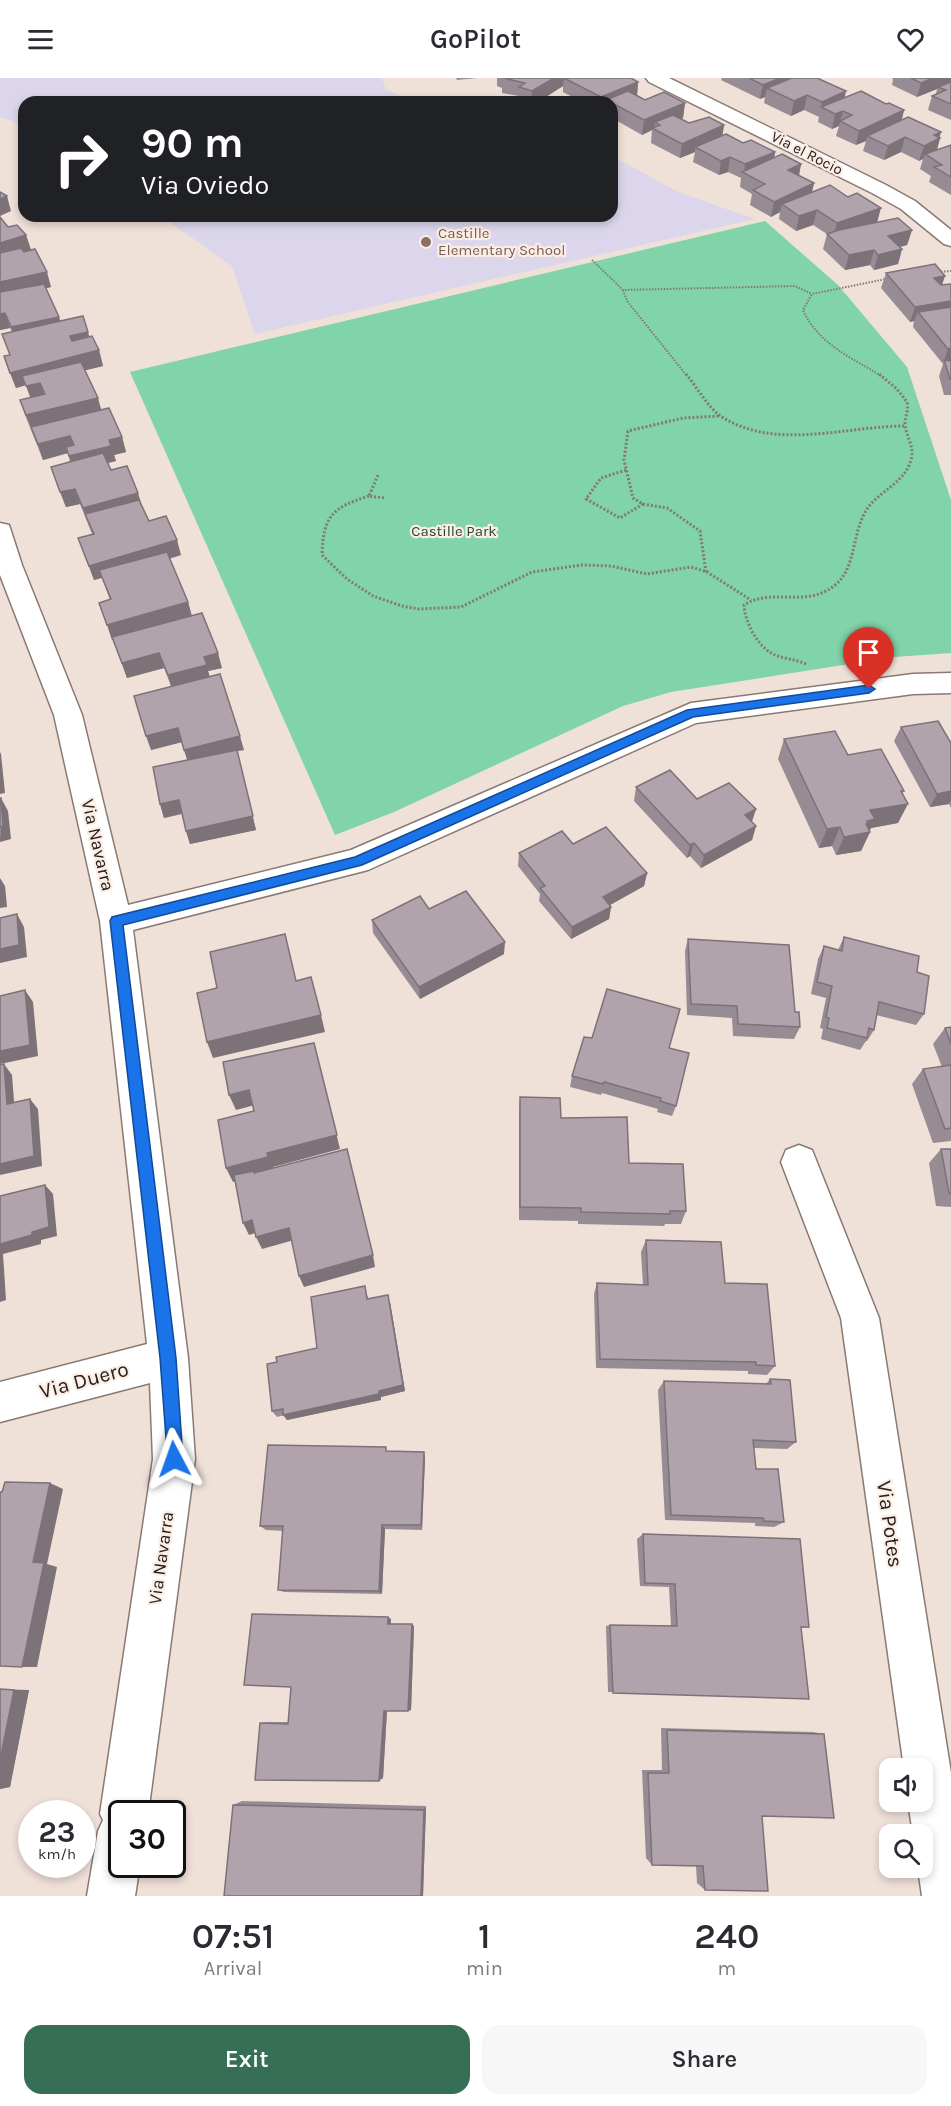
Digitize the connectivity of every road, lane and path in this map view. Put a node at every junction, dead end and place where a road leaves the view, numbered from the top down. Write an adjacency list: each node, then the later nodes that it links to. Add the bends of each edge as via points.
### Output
1 (655, 78): 2 (street, Via el Rocio, via 879,189 908,205)
2 (951, 240)
3 (592, 260): 7 (path)
4 (951, 271): 5 (path)
5 (931, 273)
6 (891, 279): 8 (path)
7 (623, 290): 8 (path, via 795,286); 9 (path, via 627,301)
8 (812, 294): 10 (path, via 803,310 805,319 834,346 882,377 906,399 909,405)
9 (720, 416): 10 (path, via 747,429 787,436); 11 (path, via 683,417 628,431 623,449)
10 (905, 426): 18 (path, via 914,443 908,469 865,512 852,565 835,586 816,597 771,596)
11 (626, 470): 15 (path, via 633,498); 15 (path, via 597,479 586,499 620,518)
12 (378, 475): 13 (path)
13 (369, 496): 14 (path); 17 (path, via 349,502 331,514 322,528 322,555 365,594 392,604 423,609 462,607 513,579 541,569 600,566 648,574 692,567)
14 (385, 498)
15 (643, 504): 17 (path, via 667,508 699,531)
16 (0, 531): 21 (street, Via Navarra, via 9,565 68,715)
17 (706, 572): 18 (path)
18 (751, 600): 20 (path, via 744,605 744,615 757,637 772,654 795,658 810,666)
19 (951, 683): 20 (street)
20 (825, 695): 21 (street, via 691,713 357,861)
21 (116, 921): 23 (street, Via Navarra)
22 (799, 1162): 28 (street, Via Potes, via 860,1318)
23 (168, 1358): 24 (street, Via Duero); 25 (street, Via Navarra, via 174,1459)
24 (0, 1402)
25 (126, 1800)
26 (114, 1878): 27 (street)
27 (111, 1896)
28 (946, 1896)

